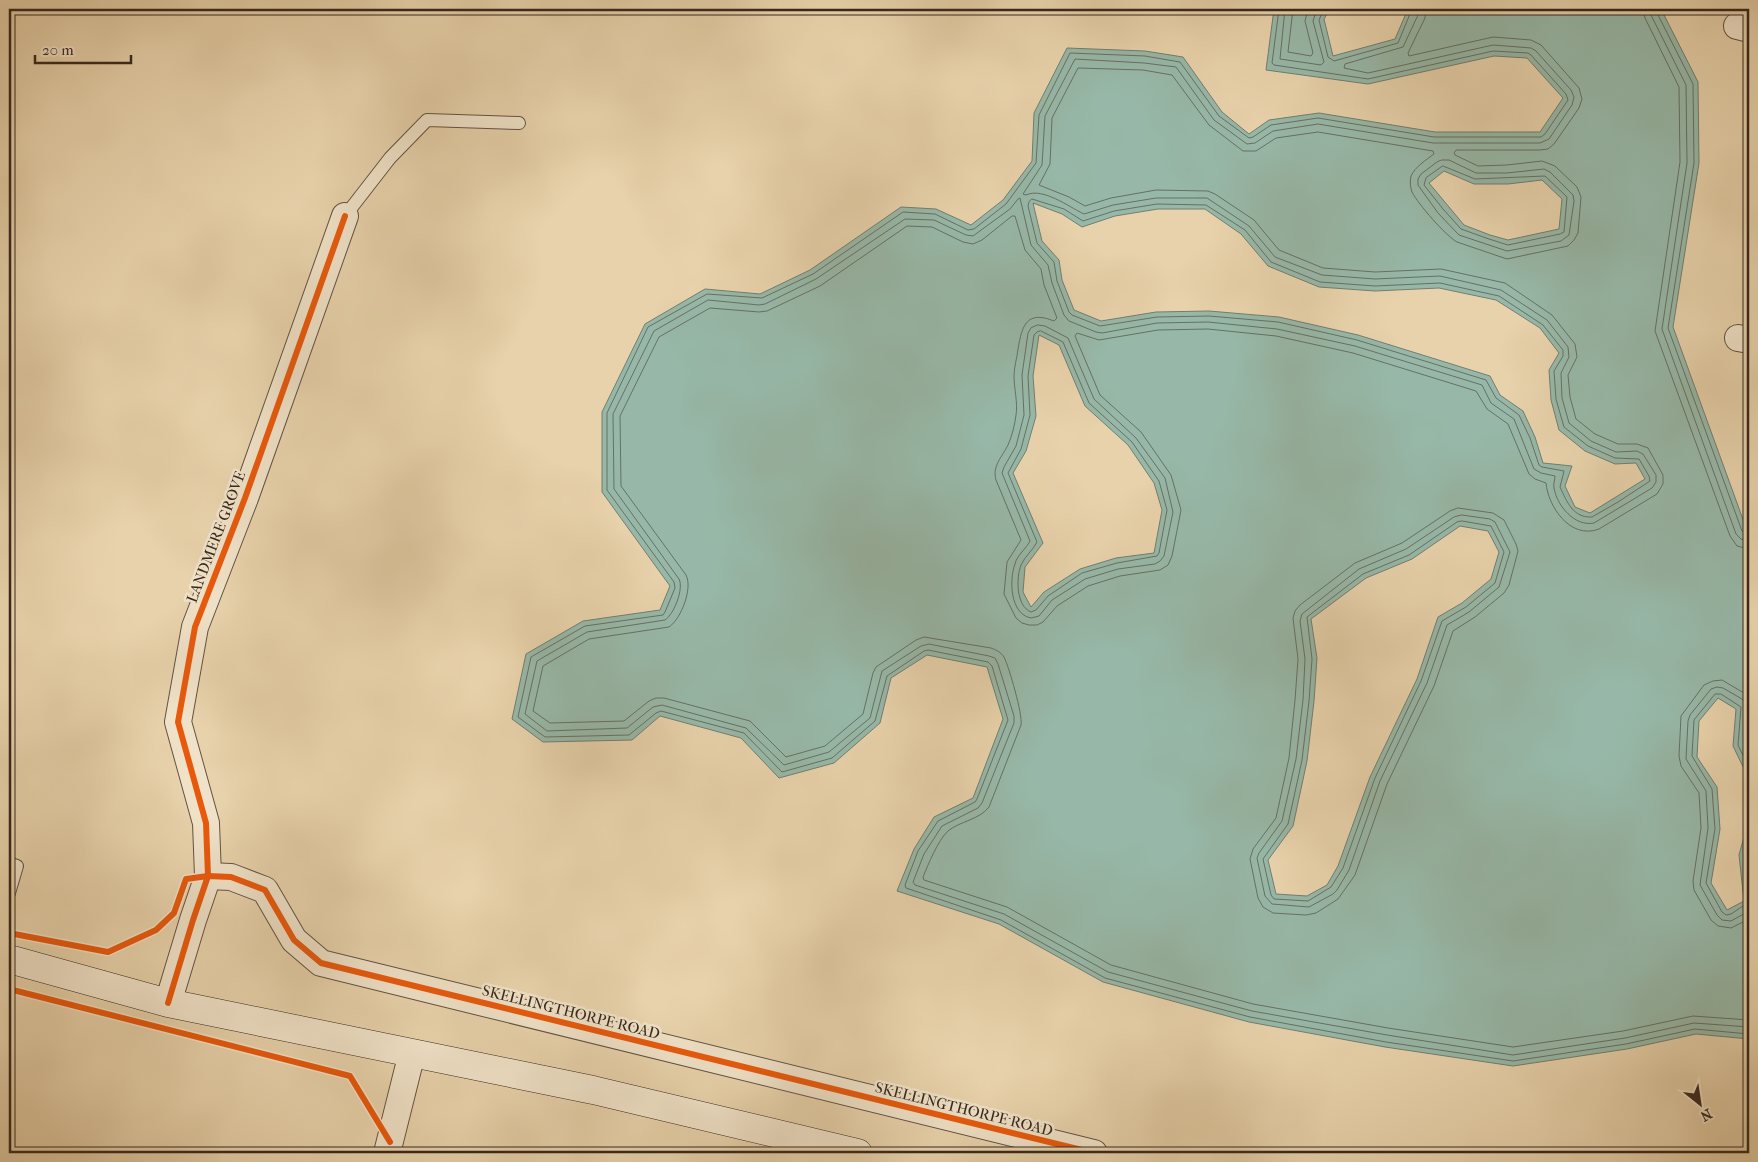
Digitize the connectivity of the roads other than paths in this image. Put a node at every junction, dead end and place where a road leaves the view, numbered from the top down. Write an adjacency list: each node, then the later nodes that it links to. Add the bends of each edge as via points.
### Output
1 (519, 123): 2 (lane, via 427,120 390,158)
2 (346, 216): 4 (street, LANDMERE GROVE, via 195,627 178,722 206,824)
3 (9, 863): 5 (lane, via 17,866)
4 (208, 876): 7 (street); 11 (street, SKELLINGTHORPE ROAD, via 231,877 265,890 294,940 321,963)
5 (9, 893)
6 (9, 959): 7 (main road)
7 (168, 1003): 8 (main road)
8 (412, 1052): 9 (street); 10 (main road, via 593,1090)
9 (387, 1153)
10 (858, 1153)
11 (1094, 1153)

